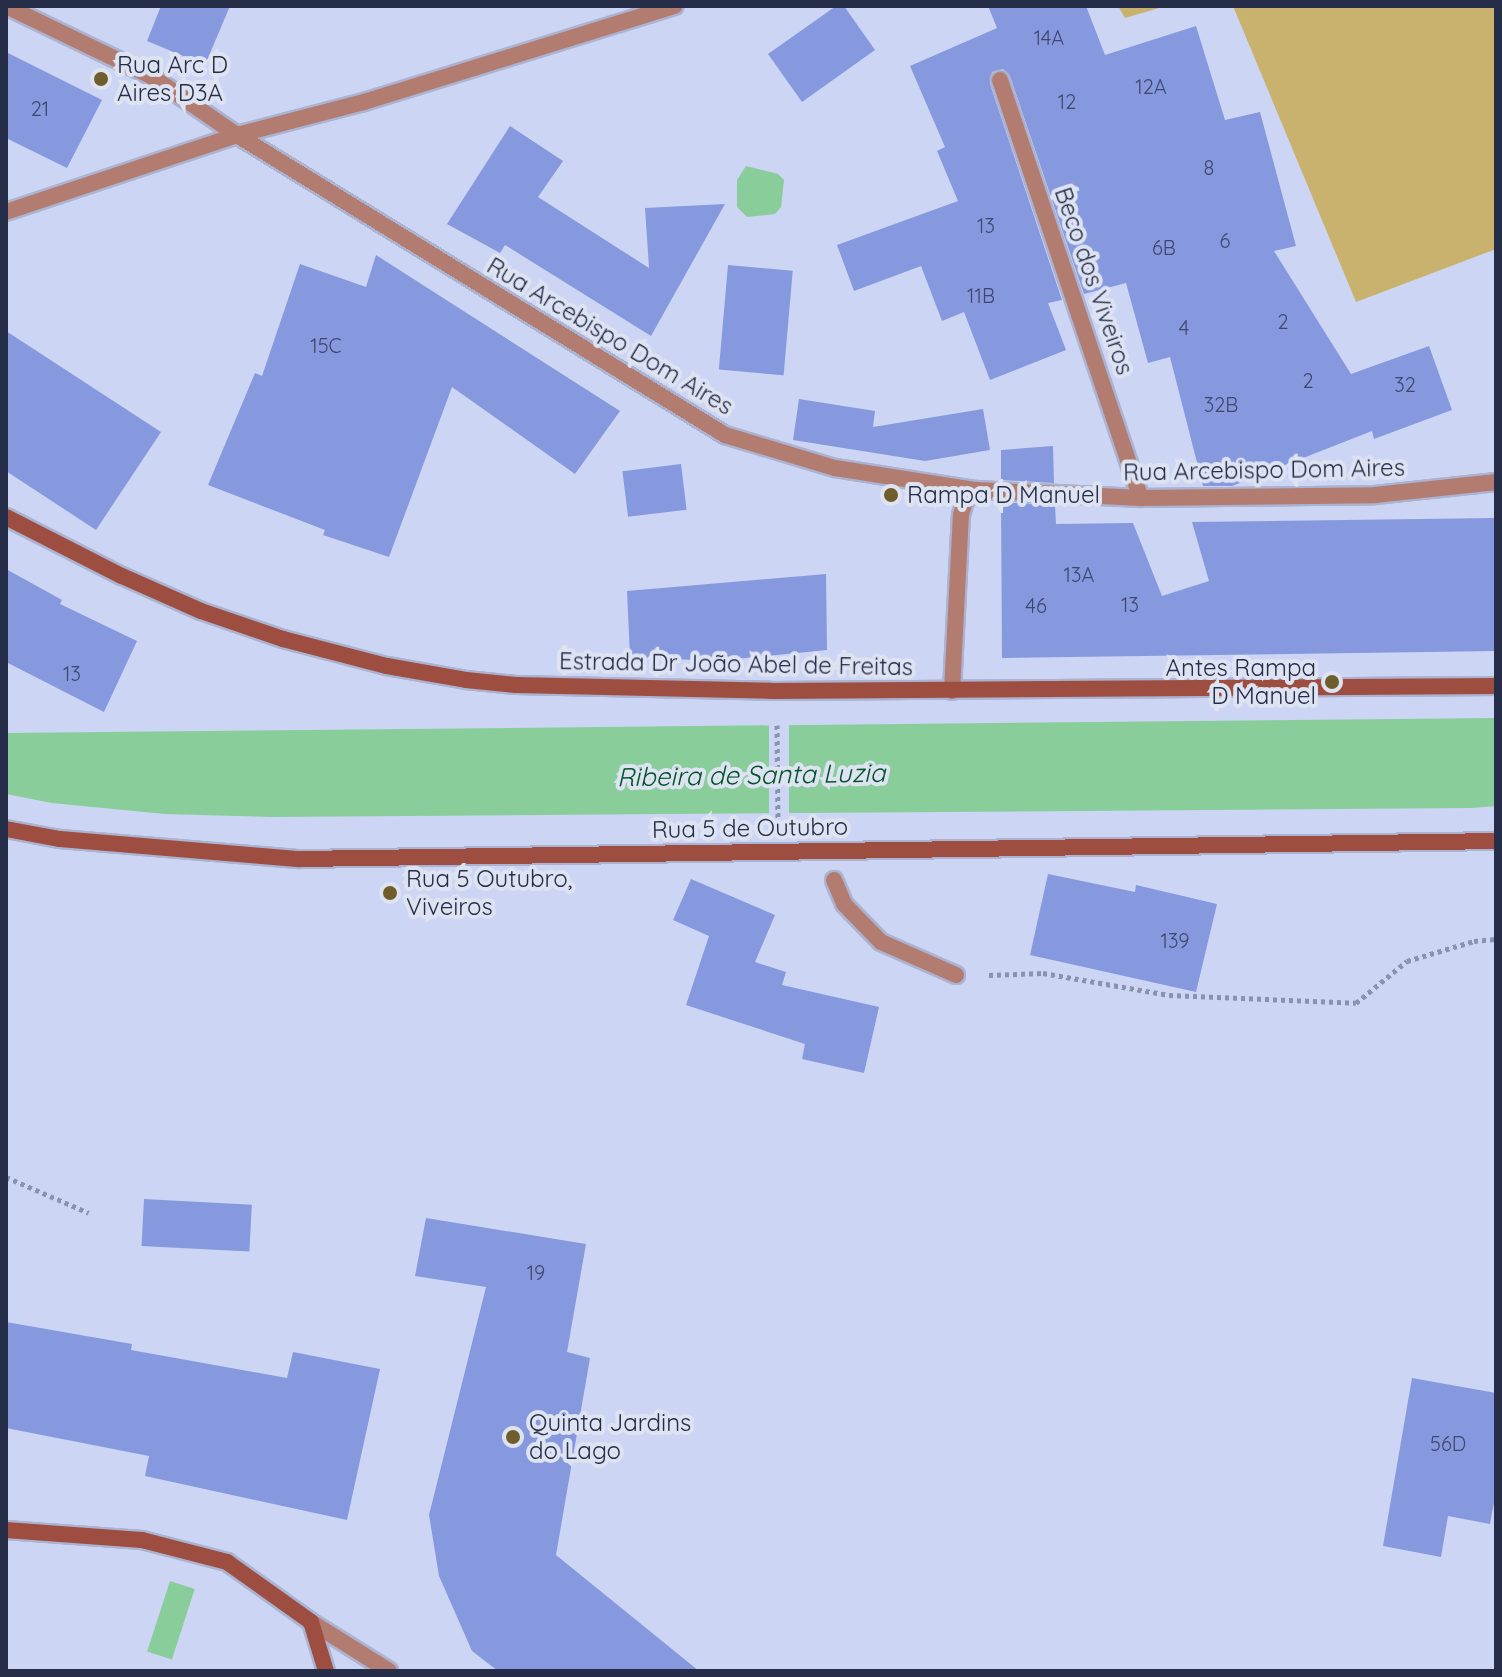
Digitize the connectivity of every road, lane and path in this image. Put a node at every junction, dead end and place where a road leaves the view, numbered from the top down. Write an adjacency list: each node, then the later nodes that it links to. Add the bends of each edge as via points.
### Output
1 (6, 6): 4 (street, Rua Arcebispo Dom Aires, via 151,76)
2 (674, 6): 4 (street, via 364,102)
3 (1000, 80): 8 (street, Beco dos Viveiros)
4 (237, 135): 5 (street); 7 (street, Rua Arcebispo Dom Aires, via 725,435 835,468)
5 (6, 212)
6 (1496, 482): 8 (street, Rua Arcebispo Dom Aires, via 1375,495)
7 (976, 490): 8 (street, Rua Arcebispo Dom Aires); 11 (street, via 961,515)
8 (1141, 498)
9 (6, 517): 11 (main road, Estrada Dr João Abel de Freitas, via 201,611 387,666 516,685)
10 (1496, 686): 11 (main road, Estrada Dr João Abel de Freitas)
11 (952, 691)
12 (776, 719): 13 (path)
13 (778, 820)
14 (6, 829): 15 (main road, Rua 5 de Outubro, via 60,839 300,859)
15 (1496, 841)
16 (834, 880): 18 (street, via 844,904 881,942)
17 (1496, 939): 18 (path, via 1407,961 1356,1003 1169,995 1043,973)
18 (956, 975)
19 (6, 1177): 20 (path)
20 (89, 1213)
21 (6, 1530): 22 (main road, via 142,1540 227,1562)
22 (311, 1622): 23 (main road); 24 (street)
23 (326, 1671)
24 (389, 1671)

